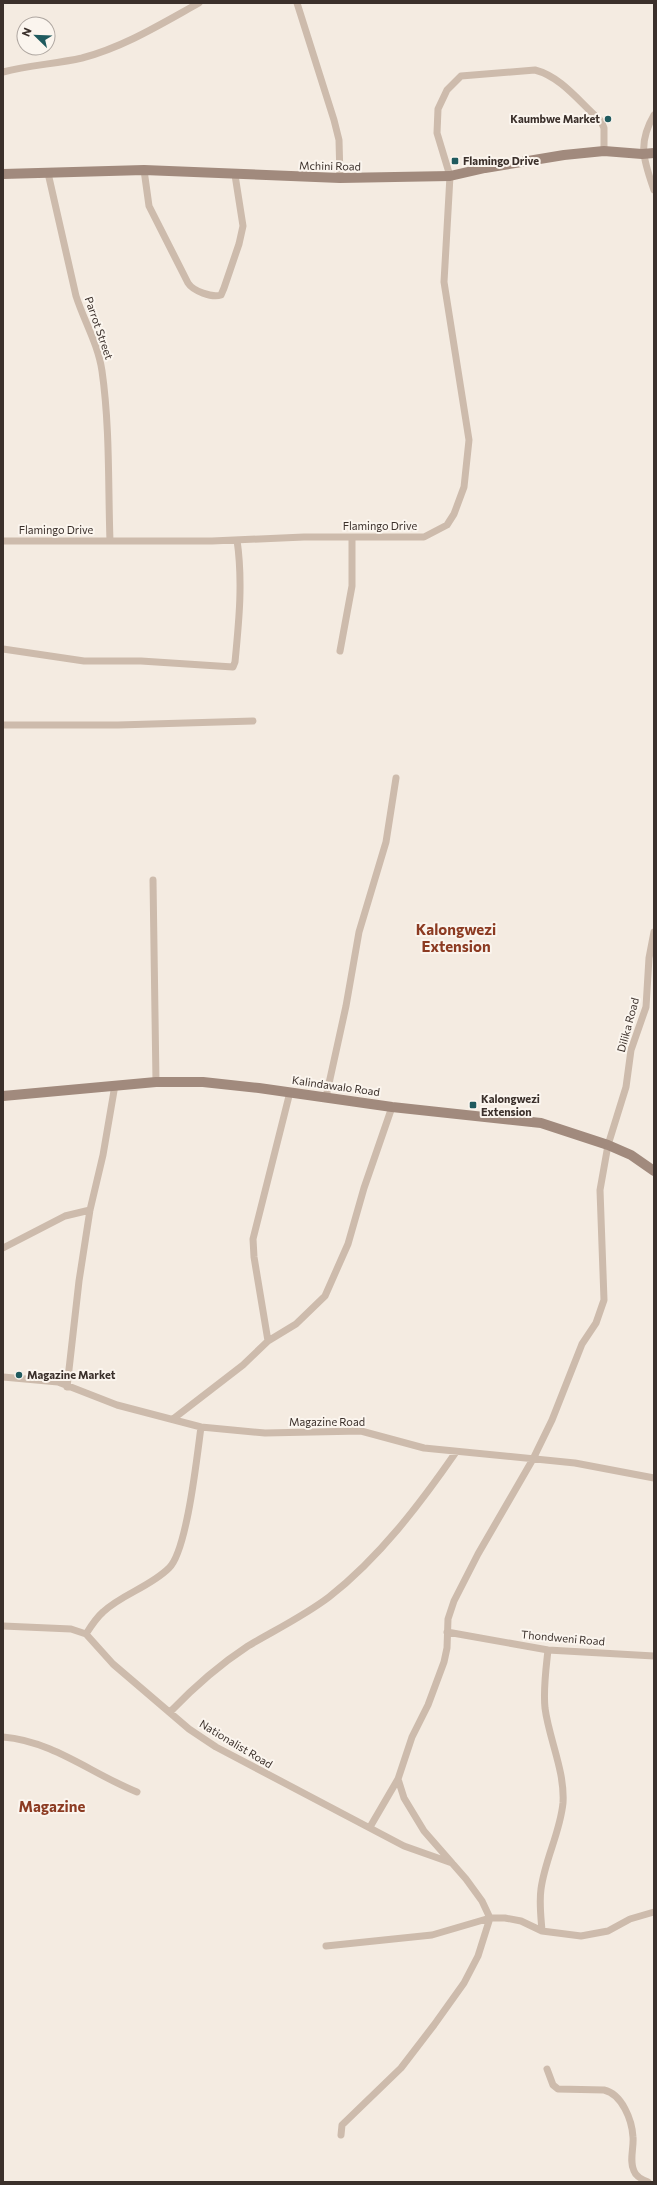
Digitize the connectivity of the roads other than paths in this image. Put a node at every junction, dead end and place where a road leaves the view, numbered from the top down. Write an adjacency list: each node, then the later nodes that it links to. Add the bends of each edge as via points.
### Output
1 (199, 3): 3 (street, via 107,50 81,58)
2 (297, 3): 13 (street, via 339,140)
3 (3, 72)
4 (654, 115): 7 (street, via 645,133)
5 (604, 151): 7 (street, Mchini Road); 12 (street, Mchini Road, via 564,155); 12 (street, via 603,125 551,76 535,70 464,76 458,78 447,90 436,119 437,133)
6 (654, 153): 7 (street, Mchini Road)
7 (642, 154): 14 (street)
8 (144, 170): 9 (street, Mchini Road); 11 (street, Mchini Road); 11 (street, via 150,206 188,283 194,289 215,296 220,295 224,288 243,226)
9 (48, 173): 10 (street, Mchini Road); 19 (street, Parrot Street, via 76,296 94,339 102,370)
10 (3, 174)
11 (235, 175): 13 (street, Mchini Road)
12 (450, 176): 13 (street, Mchini Road); 16 (street, Flamingo Drive, via 444,282 469,440 464,487 454,514 447,525 437,532 424,537)
13 (340, 178)
14 (652, 182): 15 (street)
15 (654, 190)
16 (352, 537): 18 (street, Flamingo Drive); 21 (street, via 352,586)
17 (3, 540): 19 (street, Flamingo Drive)
18 (237, 540): 19 (street, Flamingo Drive); 20 (street, via 241,567 240,612 233,667 141,661 84,661)
19 (110, 541)
20 (3, 649)
21 (340, 651)
22 (253, 721): 23 (street)
23 (3, 725)
24 (396, 778): 30 (street, via 386,842 359,932)
25 (153, 880): 27 (street)
26 (654, 932): 33 (street, Dilika Road, via 649,958 646,1007 631,1050 626,1087)
27 (156, 1082): 28 (street, Kalindawalo Road); 29 (street, Kalindawalo Road, via 203,1082)
28 (115, 1085): 31 (street, Kalindawalo Road); 35 (street)
29 (290, 1092): 30 (street, Kalindawalo Road); 37 (street, via 253,1239)
30 (326, 1097): 32 (street, Kalindawalo Road)
31 (4, 1098)
32 (392, 1107): 33 (street, Kalindawalo Road, via 540,1123); 37 (street, via 348,1244 332,1285 314,1309 296,1324)
33 (608, 1145): 34 (street, Kalindawalo Road, via 631,1156); 43 (street, Dilika Road, via 600,1190 604,1300 596,1323 582,1344)
34 (654, 1172)
35 (90, 1210): 36 (street, via 65,1216); 39 (street)
36 (3, 1248)
37 (268, 1340): 40 (street, via 243,1365)
38 (3, 1377): 39 (street, Magazine Road, via 43,1380)
39 (67, 1387): 40 (street, Magazine Road, via 118,1405)
40 (173, 1419): 41 (street, Magazine Road)
41 (202, 1427): 42 (street, Magazine Road, via 265,1433 360,1431 424,1448); 47 (street, via 184,1529 174,1562 146,1585 103,1612)
42 (456, 1452): 43 (street, Magazine Road); 50 (street, via 429,1491 358,1571 328,1598 205,1676)
43 (533, 1460): 44 (street, Magazine Road, via 575,1464); 46 (street, Dilika Road, via 478,1554 454,1601)
44 (654, 1478)
45 (3, 1626): 47 (street, via 71,1629)
46 (447, 1632): 48 (street, Thondweni Road); 52 (street, Dilika Road, via 444,1662 428,1705 412,1737)
47 (86, 1634): 50 (street, Nationalist Road, via 113,1664)
48 (548, 1650): 49 (street, Thondweni Road); 58 (street, via 545,1706 561,1778 563,1803 542,1888)
49 (654, 1656)
50 (170, 1712): 54 (street, Nationalist Road, via 216,1748)
51 (3, 1737): 53 (street, via 23,1738 52,1749)
52 (398, 1779): 54 (street, Dilika Road); 55 (street, via 404,1798 424,1831)
53 (137, 1792)
54 (370, 1827): 55 (street, Nationalist Road, via 404,1846)
55 (452, 1863): 57 (street, via 482,1901)
56 (654, 1912): 58 (street, via 630,1919 608,1931 581,1936)
57 (490, 1918): 58 (street, via 521,1920); 59 (street, via 432,1935); 61 (street, via 478,1956 464,1983 401,2068 342,2125)
58 (542, 1931)
59 (326, 1946)
60 (547, 2070): 62 (street, via 553,2085 558,2089 604,2090 617,2097 628,2116 633,2137 634,2172)
61 (341, 2134)
62 (648, 2182)

